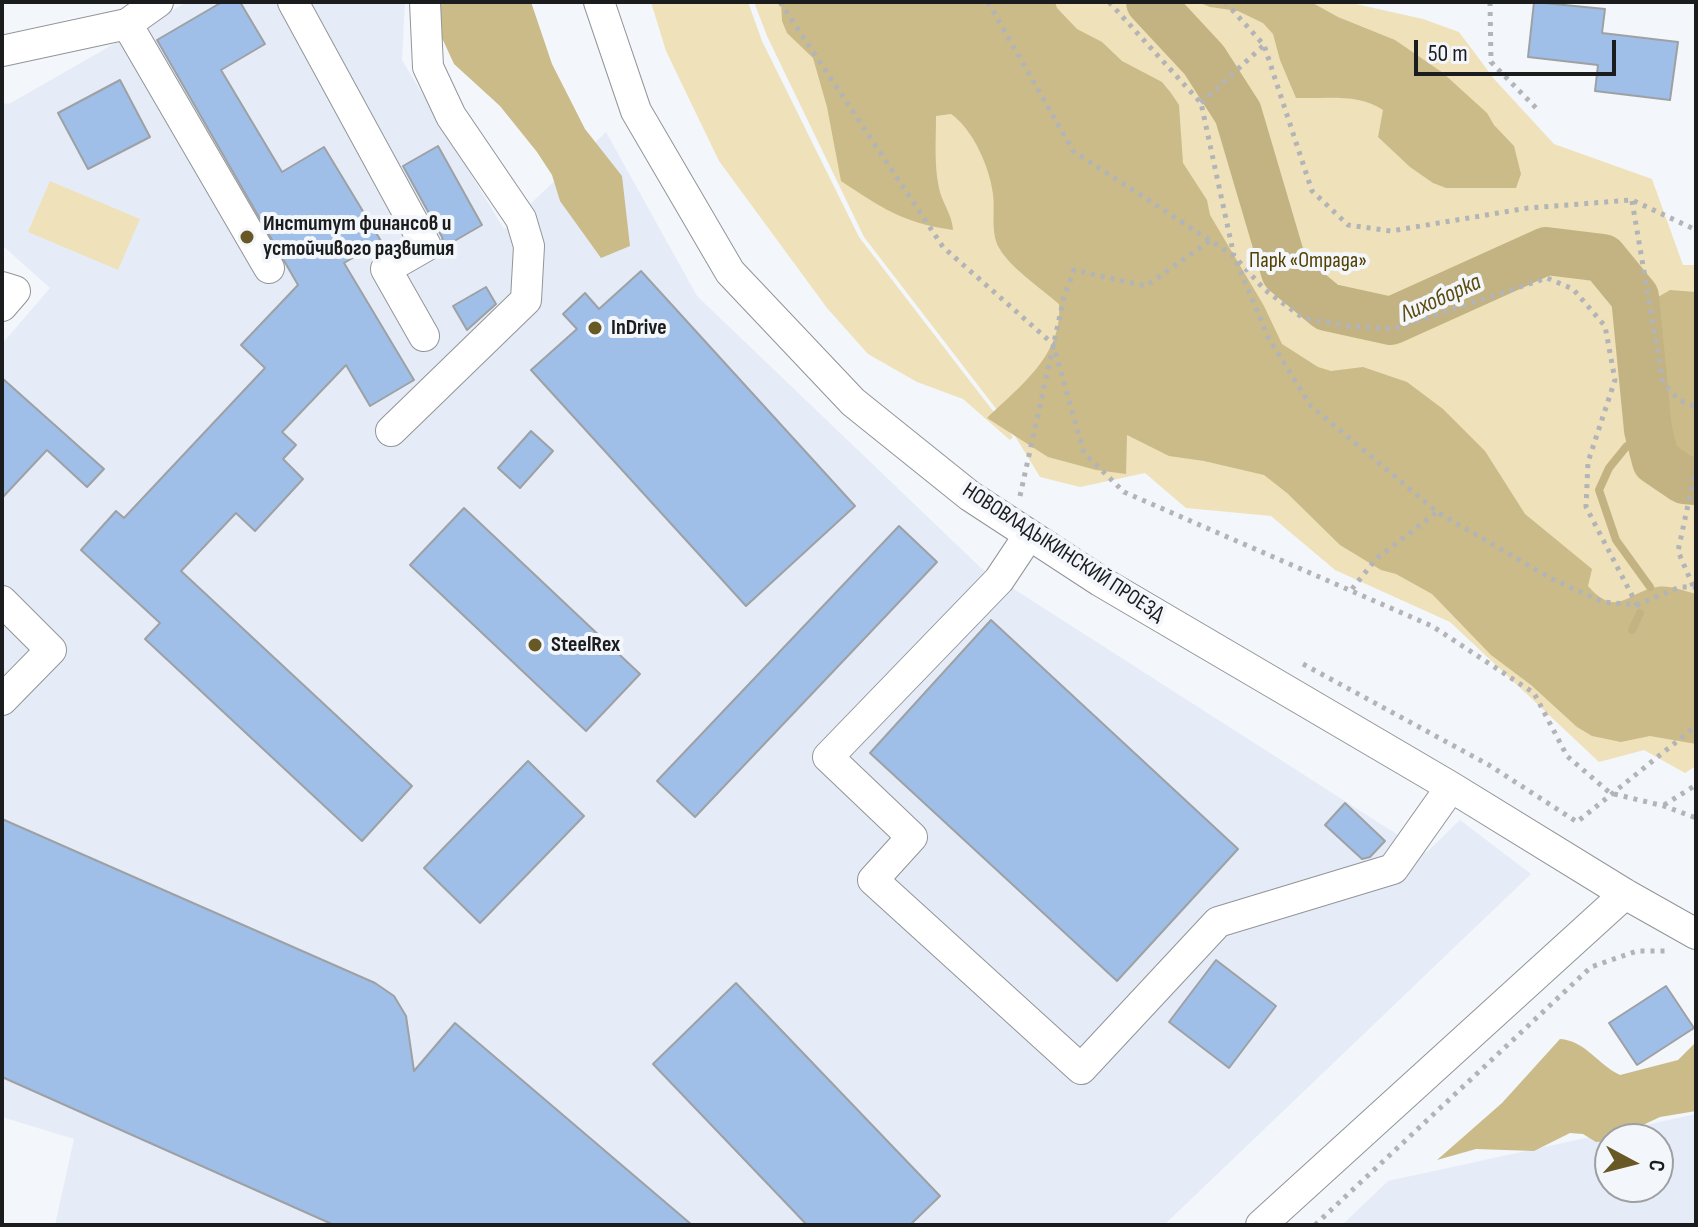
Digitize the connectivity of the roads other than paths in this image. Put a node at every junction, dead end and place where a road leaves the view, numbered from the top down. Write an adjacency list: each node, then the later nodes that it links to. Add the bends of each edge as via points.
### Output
1 (158, 2): 5 (street)
2 (293, 2): 10 (street, via 426,246 386,269)
3 (425, 2): 11 (street, via 428,67 451,116 521,219 529,246 526,300)
4 (599, 2): 12 (street, НОВОВЛАДЫКИНСКИЙ ПРОЕЗД, via 636,111 730,272 853,402 970,496)
5 (127, 24): 6 (street); 7 (street)
6 (2, 51)
7 (269, 268)
8 (2, 287): 9 (street, via 15,291)
9 (2, 306)
10 (424, 336)
11 (391, 431)
12 (1022, 530): 15 (street, НОВОВЛАДЫКИНСКИЙ ПРОЕЗД); 15 (street, via 999,580 828,757 912,837 873,880 1081,1069 1218,922 1393,869)
13 (2, 601): 14 (street, via 51,650)
14 (2, 700)
15 (1451, 787): 16 (street, НОВОВЛАДЫКИНСКИЙ ПРОЕЗД)
16 (1625, 894): 17 (street, НОВОВЛАДЫКИНСКИЙ ПРОЕЗД); 18 (street)
17 (1696, 934)
18 (1261, 1225)

